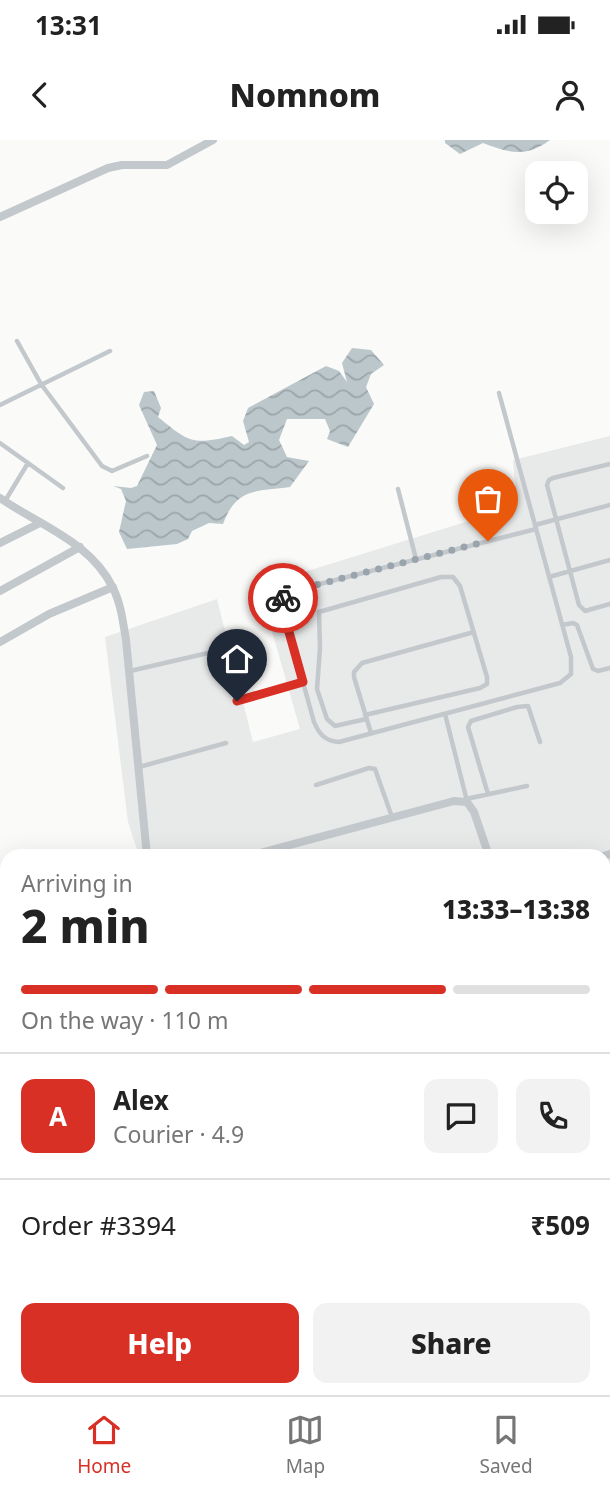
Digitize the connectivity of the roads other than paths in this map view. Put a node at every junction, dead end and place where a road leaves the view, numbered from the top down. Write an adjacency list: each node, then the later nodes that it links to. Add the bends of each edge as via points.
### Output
1 (213, 140): 2 (street, via 167,165 108,168)
2 (0, 217)
3 (17, 341): 5 (lane)
4 (110, 351): 5 (lane)
5 (41, 384): 7 (lane); 9 (lane, via 107,470 118,470)
6 (499, 393): 18 (lane)
7 (0, 405)
8 (0, 443): 10 (lane)
9 (147, 456)
10 (28, 463): 12 (lane); 14 (lane)
11 (610, 464): 16 (lane, via 549,480)
12 (63, 488)
13 (398, 489): 21 (lane)
14 (3, 503): 17 (street)
15 (610, 505): 16 (lane)
16 (556, 520): 18 (lane); 23 (lane)
17 (40, 523): 19 (street); 20 (street)
18 (536, 527): 21 (lane); 24 (lane)
19 (0, 543)
20 (80, 547): 25 (street); 26 (street)
21 (416, 559): 34 (lane, via 285,595 282,607)
22 (610, 560): 23 (lane)
23 (569, 572): 24 (lane); 27 (lane, via 583,609)
24 (549, 577): 28 (lane)
25 (113, 587): 30 (street, via 49,614); 33 (street, via 121,610)
26 (0, 591)
27 (610, 604)
28 (562, 625): 32 (lane, via 577,625 593,669); 36 (lane, via 572,663 569,678)
29 (474, 632): 37 (lane, via 362,663 354,677); 37 (lane, via 487,677 485,685); 37 (lane, via 460,586 447,576 321,610 317,684 327,719 335,726)
30 (0, 642)
31 (208, 653): 33 (lane)
32 (610, 667)
33 (129, 672): 41 (street)
34 (303, 682): 35 (lane); 38 (lane, via 314,722 326,739 339,742)
35 (237, 701)
36 (444, 713): 38 (lane); 45 (lane)
37 (366, 717): 38 (lane)
38 (370, 733)
39 (540, 742): 44 (lane, via 528,706 471,721 468,727)
40 (226, 743): 41 (lane)
41 (138, 768): 47 (street)
42 (316, 785): 46 (lane, via 375,769)
43 (527, 786): 44 (lane)
44 (488, 794): 45 (lane)
45 (467, 801): 46 (street); 49 (street)
46 (392, 817): 48 (street)
47 (146, 849)
48 (288, 849)
49 (487, 849)

